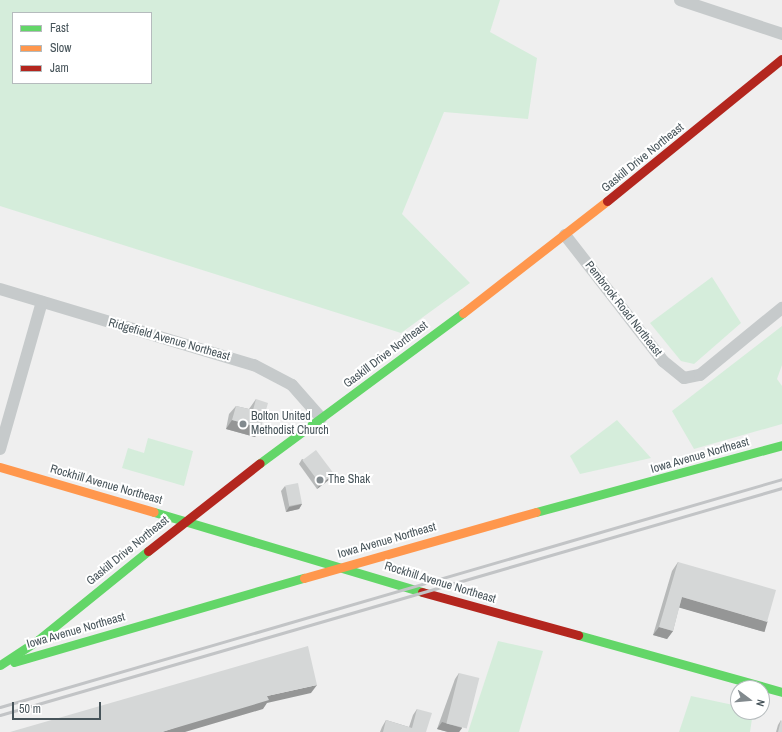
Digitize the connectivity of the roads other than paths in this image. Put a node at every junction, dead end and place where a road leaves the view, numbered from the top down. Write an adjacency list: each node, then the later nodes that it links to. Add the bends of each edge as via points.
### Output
1 (680, 0): 2 (street)
2 (782, 34)
3 (782, 59): 4 (main road, Gaskill Drive Northeast)
4 (565, 235): 7 (street, Pembrook Road Northeast, via 663,361 684,378 700,375); 8 (main road, Gaskill Drive Northeast)
5 (0, 289): 6 (street, Ridgefield Avenue Northeast)
6 (42, 302): 8 (street, Ridgefield Avenue Northeast, via 254,365 292,385); 10 (street)
7 (782, 308)
8 (321, 418): 12 (main road, Gaskill Drive Northeast)
9 (782, 445): 13 (main road, Iowa Avenue Northeast)
10 (0, 449)
11 (0, 467): 12 (main road, Rockhill Avenue Northeast)
12 (186, 520): 13 (main road, Rockhill Avenue Northeast); 14 (main road, Gaskill Drive Northeast, via 38,640)
13 (345, 566): 14 (main road, Iowa Avenue Northeast); 15 (main road, Rockhill Avenue Northeast, via 437,596)
14 (0, 665)
15 (782, 692)

